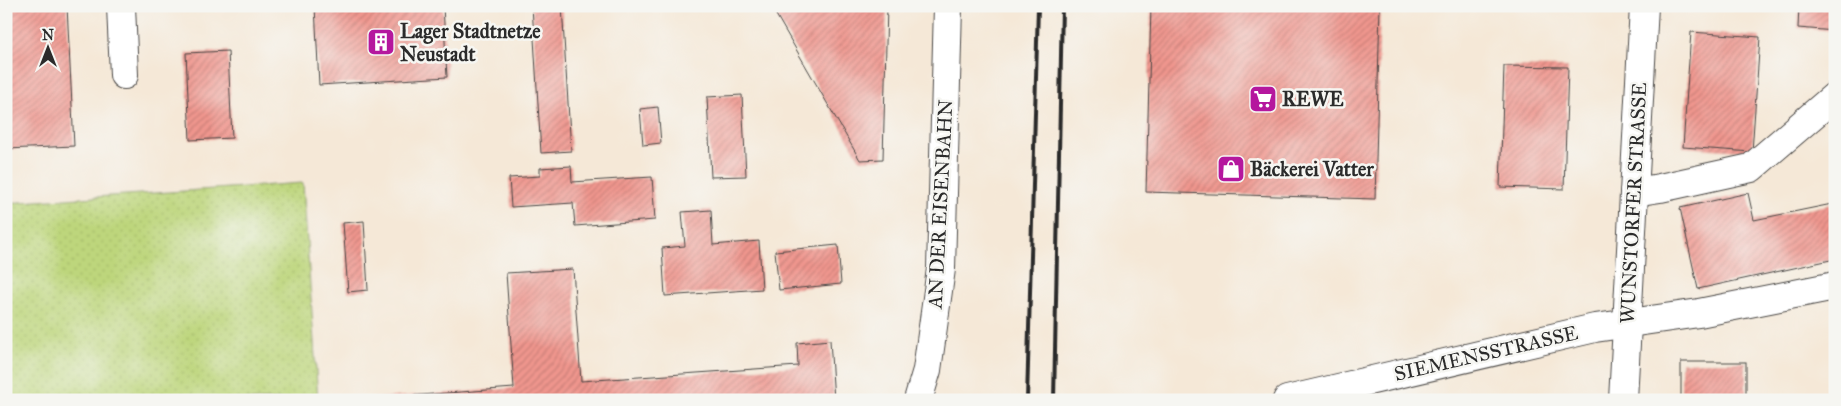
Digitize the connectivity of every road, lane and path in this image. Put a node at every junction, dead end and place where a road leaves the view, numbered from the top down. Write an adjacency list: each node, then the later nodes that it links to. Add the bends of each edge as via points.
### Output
1 (121, 6): 4 (street)
2 (948, 6): 9 (street, AN DER EISENBAHN, via 941,269 927,370)
3 (1644, 6): 6 (street, WUNSTORFER STRASSE)
4 (124, 75)
5 (1835, 96): 6 (street, via 1751,168)
6 (1634, 192): 8 (street, WUNSTORFER STRASSE)
7 (1835, 286): 8 (street, SIEMENSSTRASSE, via 1699,313)
8 (1627, 322): 10 (street, SIEMENSSTRASSE); 11 (street, WUNSTORFER STRASSE)
9 (918, 400)
10 (1287, 400)
11 (1623, 400)

